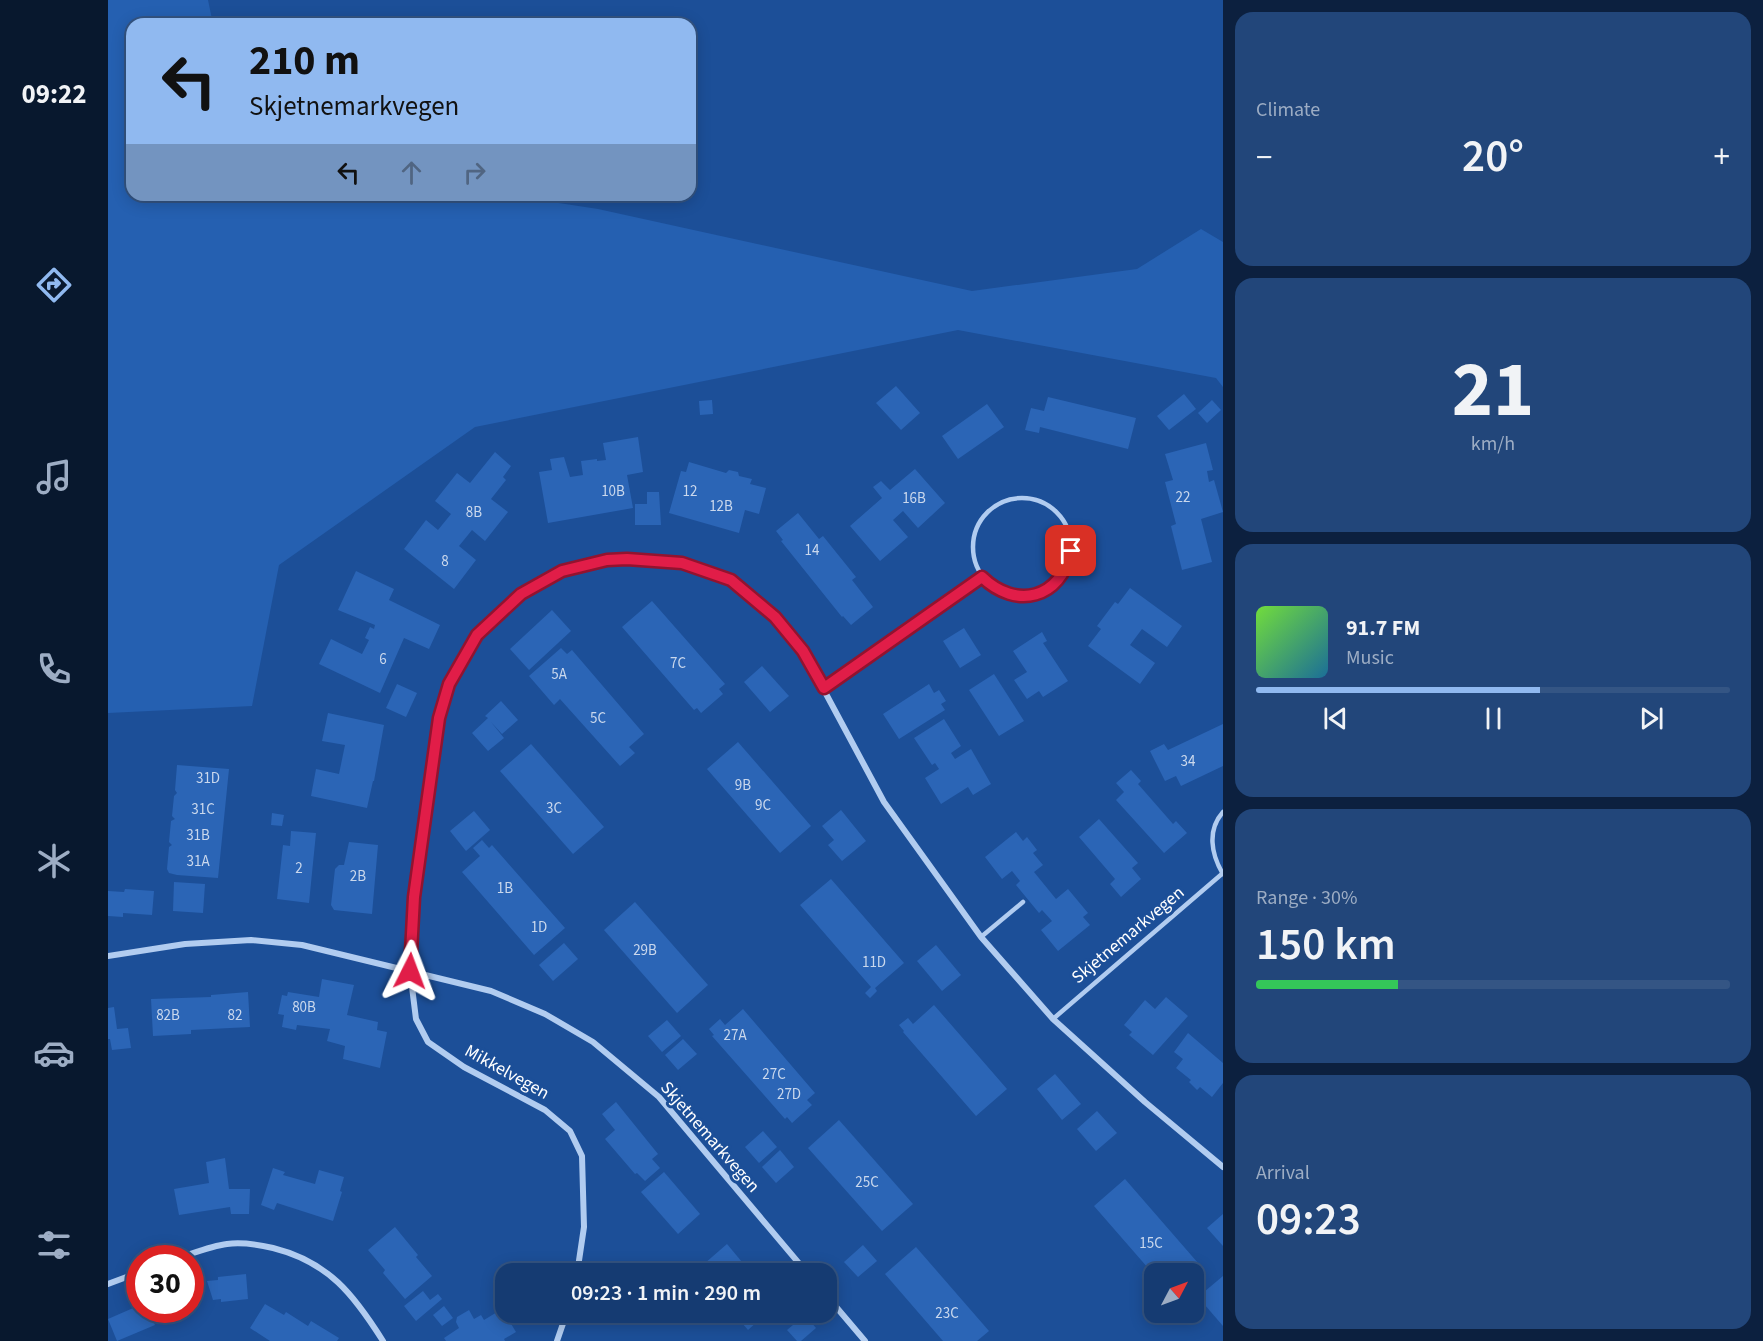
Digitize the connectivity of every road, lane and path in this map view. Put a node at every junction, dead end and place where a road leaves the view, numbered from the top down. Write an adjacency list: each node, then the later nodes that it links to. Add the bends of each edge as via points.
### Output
1 (982, 577): 1 (lane, via 993,587 1014,595 1036,594 1050,588 1061,578 1071,551 1069,532 1060,516 1041,502 1026,498 998,504 986,513 978,525 973,551); 2 (lane)
2 (824, 688): 6 (street, via 884,802); 8 (street, via 803,651 775,617 731,580 682,563 607,560 562,571 521,594 477,635 449,684 439,718 414,897)
3 (1223, 812): 4 (lane, Skjetnemarkvegen, via 1213,831 1212,846)
4 (1223, 873): 9 (lane, Skjetnemarkvegen)
5 (1023, 902): 6 (lane)
6 (981, 937): 9 (street)
7 (108, 956): 8 (street, Skjetnemarkvegen, via 185,944 251,940 302,945)
8 (410, 971): 12 (street, Mikkelvegen, via 416,1019 428,1042 464,1067 545,1110 570,1131 582,1156 584,1227); 13 (street, Skjetnemarkvegen, via 491,991 545,1014 593,1042 659,1097)
9 (1053, 1019): 10 (street)
10 (1223, 1167)
11 (204, 1251): 18 (street, via 227,1244 262,1246 294,1254 341,1283)
12 (579, 1263)
13 (799, 1263)
14 (126, 1277): 15 (street)
15 (108, 1284)
16 (837, 1308): 20 (street)
17 (563, 1323): 19 (street)
18 (383, 1341)
19 (557, 1341)
20 (865, 1341)

